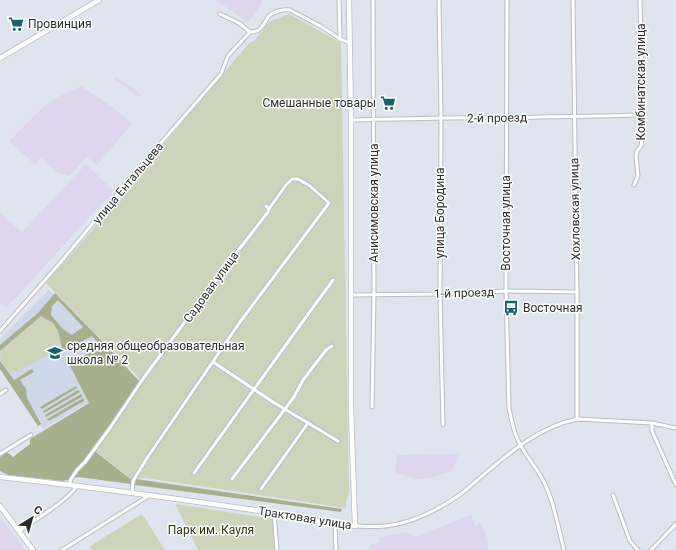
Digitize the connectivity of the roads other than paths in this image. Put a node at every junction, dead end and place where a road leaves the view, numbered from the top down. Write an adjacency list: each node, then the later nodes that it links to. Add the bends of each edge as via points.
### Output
1 (99, 0): 13 (street)
2 (339, 0): 11 (street)
3 (349, 0): 12 (street)
4 (373, 0): 17 (street, Анисимовская улица)
5 (439, 0): 18 (street, улица Бородина)
6 (506, 0): 15 (street, Восточная улица)
7 (573, 0): 16 (street, Хохловская улица)
8 (640, 0): 14 (street, Комбинатская улица)
9 (220, 14): 10 (street)
10 (250, 32): 11 (street, улица Ентальцева, via 263,26 269,16 285,9); 27 (street, улица Ентальцева, via 228,56 221,74)
11 (340, 39): 12 (street)
12 (350, 43): 19 (street)
13 (0, 58)
14 (642, 115): 16 (street, 2-й проезд); 20 (street, Комбинатская улица, via 642,142 636,157 638,176)
15 (506, 117): 16 (street, 2-й проезд); 18 (street, 2-й проезд); 22 (street, Восточная улица)
16 (574, 117): 23 (street, Хохловская улица)
17 (373, 119): 18 (street, 2-й проезд); 19 (street, 2-й проезд); 26 (street, Анисимовская улица)
18 (441, 119): 24 (street, улица Бородина)
19 (351, 120): 25 (street)
20 (634, 185)
21 (333, 280): 31 (street)
22 (506, 291): 23 (street, 1-й проезд); 24 (street, 1-й проезд); 42 (street, Восточная улица, via 509,408)
23 (577, 292): 35 (street, Хохловская улица)
24 (440, 294): 26 (street, 1-й проезд); 38 (street, улица Бородина)
25 (351, 295): 26 (street, 1-й проезд); 58 (street)
26 (374, 295): 33 (street, Анисимовская улица)
27 (0, 331)
28 (332, 346): 34 (street, via 303,380)
29 (213, 362): 31 (street); 47 (street, Садовая улица, via 329,203 298,179 292,179 268,208 268,212 74,474); 51 (street, via 147,458 134,481)
30 (6, 390): 32 (street)
31 (254, 390): 34 (street); 44 (street)
32 (0, 394)
33 (372, 407)
34 (285, 409): 36 (street); 46 (street)
35 (576, 419): 37 (street, Трактовая улица); 42 (street, Трактовая улица, via 543,431)
36 (308, 423): 41 (street); 50 (street)
37 (652, 423): 39 (street, Трактовая улица); 48 (street, via 652,431)
38 (443, 425)
39 (676, 428)
40 (31, 435): 43 (street)
41 (338, 441)
42 (520, 445): 58 (street, Трактовая улица, via 461,494 423,516 405,523 385,526); 64 (street, Восточная улица, via 543,480 551,498)
43 (0, 454)
44 (194, 474)
45 (0, 477): 47 (street, Трактовая улица)
46 (232, 479)
47 (69, 485): 49 (street, Трактовая улица)
48 (676, 485)
49 (77, 486): 51 (street, Трактовая улица); 59 (street, via 61,502)
50 (261, 489)
51 (132, 493): 52 (street, Трактовая улица)
52 (151, 495): 55 (street, Трактовая улица); 61 (street)
53 (613, 495): 65 (street, via 630,541)
54 (0, 506): 59 (street)
55 (274, 513): 56 (street, Трактовая улица); 62 (street)
56 (335, 524): 58 (street, Трактовая улица); 63 (street)
57 (676, 524): 66 (street)
58 (355, 526)
59 (19, 530): 60 (street)
60 (33, 550)
61 (62, 550)
62 (277, 550)
63 (336, 550)
64 (564, 550)
65 (638, 550)
66 (651, 550)

